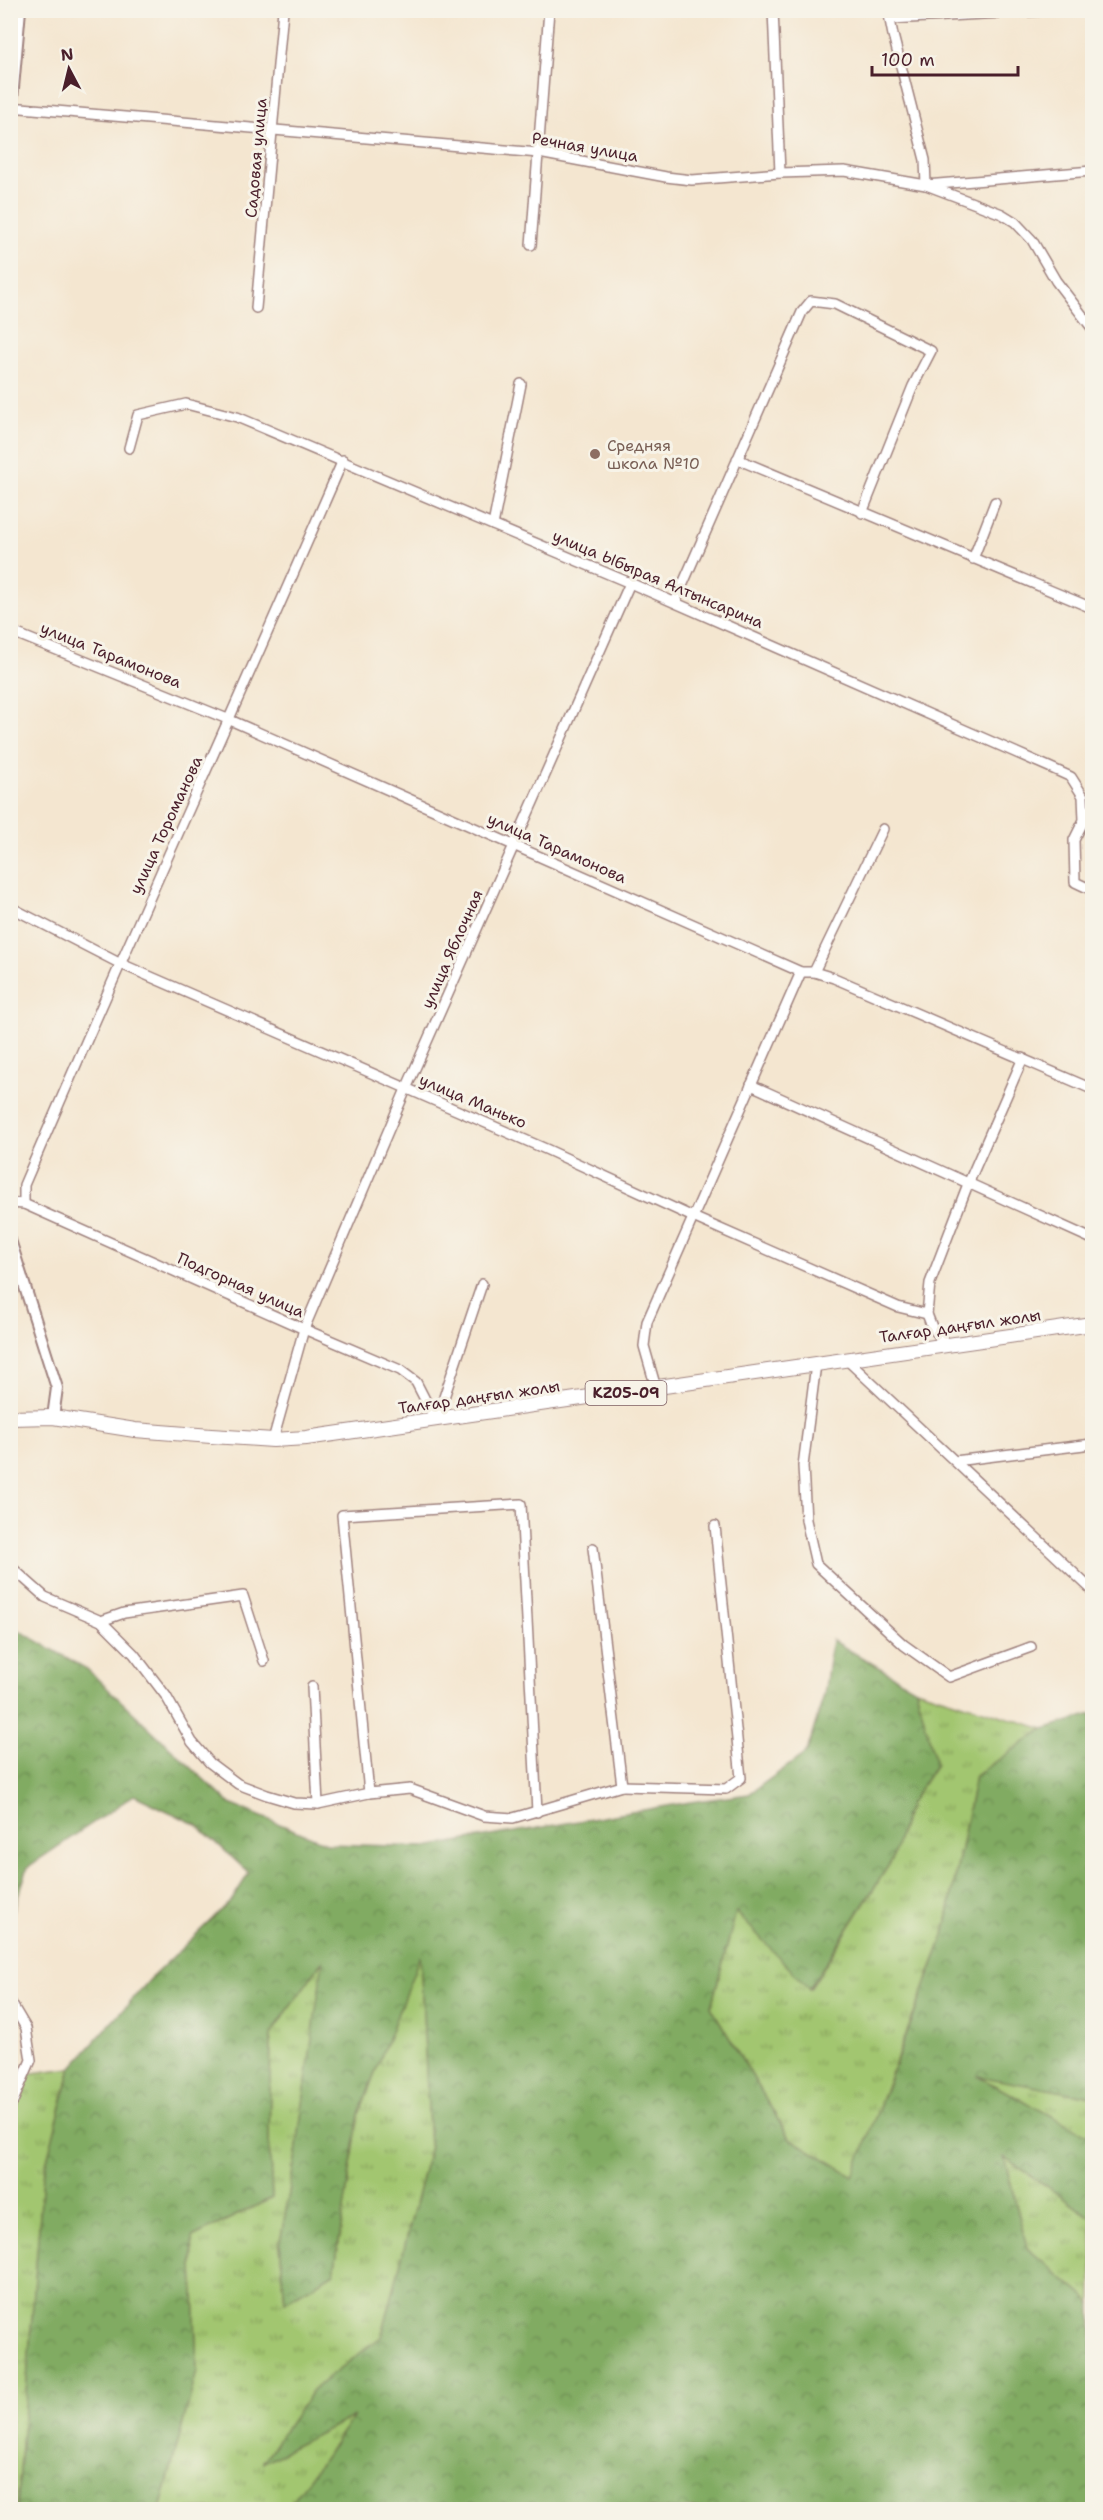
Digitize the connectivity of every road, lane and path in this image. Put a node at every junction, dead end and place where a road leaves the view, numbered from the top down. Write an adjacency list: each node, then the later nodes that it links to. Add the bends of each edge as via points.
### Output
1 (20, 10): 8 (street)
2 (283, 10): 10 (street, Садовая улица)
3 (549, 10): 11 (street)
4 (773, 10): 13 (street)
5 (1060, 10): 6 (street)
6 (1009, 12): 7 (street)
7 (890, 15): 14 (street, via 925,160)
8 (11, 107): 9 (street); 10 (street, Речная улица)
9 (10, 121)
10 (274, 129): 11 (street, Речная улица); 16 (street, Садовая улица)
11 (539, 153): 13 (street, Речная улица, via 692,180); 15 (street)
12 (1092, 171): 14 (street)
13 (780, 173): 14 (street, Речная улица, via 844,171)
14 (926, 185): 17 (street, Речная улица, via 1015,222 1032,240 1056,281)
15 (531, 245)
16 (256, 308)
17 (1092, 328)
18 (521, 384): 24 (street)
19 (129, 448): 21 (street, улица Ыбырая Алтынсарина, via 138,415 186,404 237,417)
20 (737, 459): 23 (street); 23 (street, via 802,312 811,301 835,304 931,351); 27 (street)
21 (343, 460): 24 (street, улица Ыбырая Алтынсарина); 30 (street, улица Тороманова)
22 (995, 502): 25 (street)
23 (862, 513): 25 (street)
24 (494, 525): 26 (street, улица Ыбырая Алтынсарина)
25 (973, 559): 28 (street)
26 (630, 583): 27 (street, улица Ыбырая Алтынсарина); 32 (street, улица Яблочная)
27 (675, 602): 33 (street, улица Ыбырая Алтынсарина, via 1071,777 1083,796 1084,820 1074,840 1075,882)
28 (1092, 608)
29 (10, 631): 30 (street, улица Тарамонова)
30 (230, 720): 32 (street, улица Тарамонова); 35 (street, улица Тороманова)
31 (883, 829): 37 (street)
32 (515, 846): 36 (street, улица Тарамонова); 40 (street, улица Яблочная)
33 (1092, 890)
34 (10, 907): 35 (street, улица Манько)
35 (119, 963): 40 (street, улица Манько); 44 (street, улица Тороманова, via 24,1185)
36 (801, 972): 37 (street, улица Тарамонова); 39 (street)
37 (814, 972): 38 (street, улица Тарамонова)
38 (1023, 1058): 41 (street, улица Тарамонова); 42 (street)
39 (751, 1085): 42 (street); 45 (street)
40 (406, 1089): 45 (street, улица Манько); 51 (street, улица Яблочная)
41 (1092, 1089)
42 (968, 1184): 46 (street); 49 (street, via 935,1266)
43 (10, 1203): 44 (street, Подгорная улица)
44 (24, 1204): 51 (street, Подгорная улица)
45 (693, 1217): 49 (street, улица Манько, via 898,1307); 55 (street, via 643,1335)
46 (1092, 1239)
47 (10, 1240): 56 (street, via 57,1388)
48 (482, 1284): 58 (street)
49 (927, 1314): 52 (street)
50 (1092, 1324): 52 (main road, Талғар даңғыл жолы / KZ05-09)
51 (304, 1329): 58 (street, Подгорная улица, via 409,1375); 59 (street, улица Яблочная)
52 (946, 1344): 53 (main road, Талғар даңғыл жолы / KZ05-09)
53 (847, 1360): 54 (main road, Талғар даңғыл жолы / KZ05-09); 61 (street)
54 (816, 1364): 55 (main road, Талғар даңғыл жолы / KZ05-09); 67 (street, via 803,1466 806,1520 816,1563 904,1645 949,1677)
55 (656, 1388): 58 (main road, Талғар даңғыл жолы / KZ05-09)
56 (52, 1417): 57 (main road, Талғар даңғыл жолы / KZ05-09); 59 (main road, Талғар даңғыл жолы / KZ05-09, via 135,1430)
57 (10, 1418)
58 (436, 1421): 59 (main road, Талғар даңғыл жолы / KZ05-09)
59 (273, 1440)
60 (1090, 1447): 61 (street)
61 (955, 1461): 65 (street)
62 (715, 1527): 70 (street, via 741,1778 726,1789)
63 (593, 1548): 70 (street)
64 (10, 1566): 66 (street, via 45,1597)
65 (1092, 1590)
66 (102, 1621): 68 (street, via 124,1613 243,1596); 72 (street, via 166,1696 192,1742 210,1763 238,1784 267,1796)
67 (1031, 1647)
68 (264, 1661)
69 (312, 1687): 72 (street)
70 (622, 1786): 73 (street)
71 (369, 1793): 72 (street); 73 (street, via 410,1789 484,1816 513,1818); 73 (street, via 342,1515 521,1504)
72 (318, 1804)
73 (537, 1812)
74 (10, 2001): 75 (street, via 26,2028 31,2060)
75 (10, 2108)

